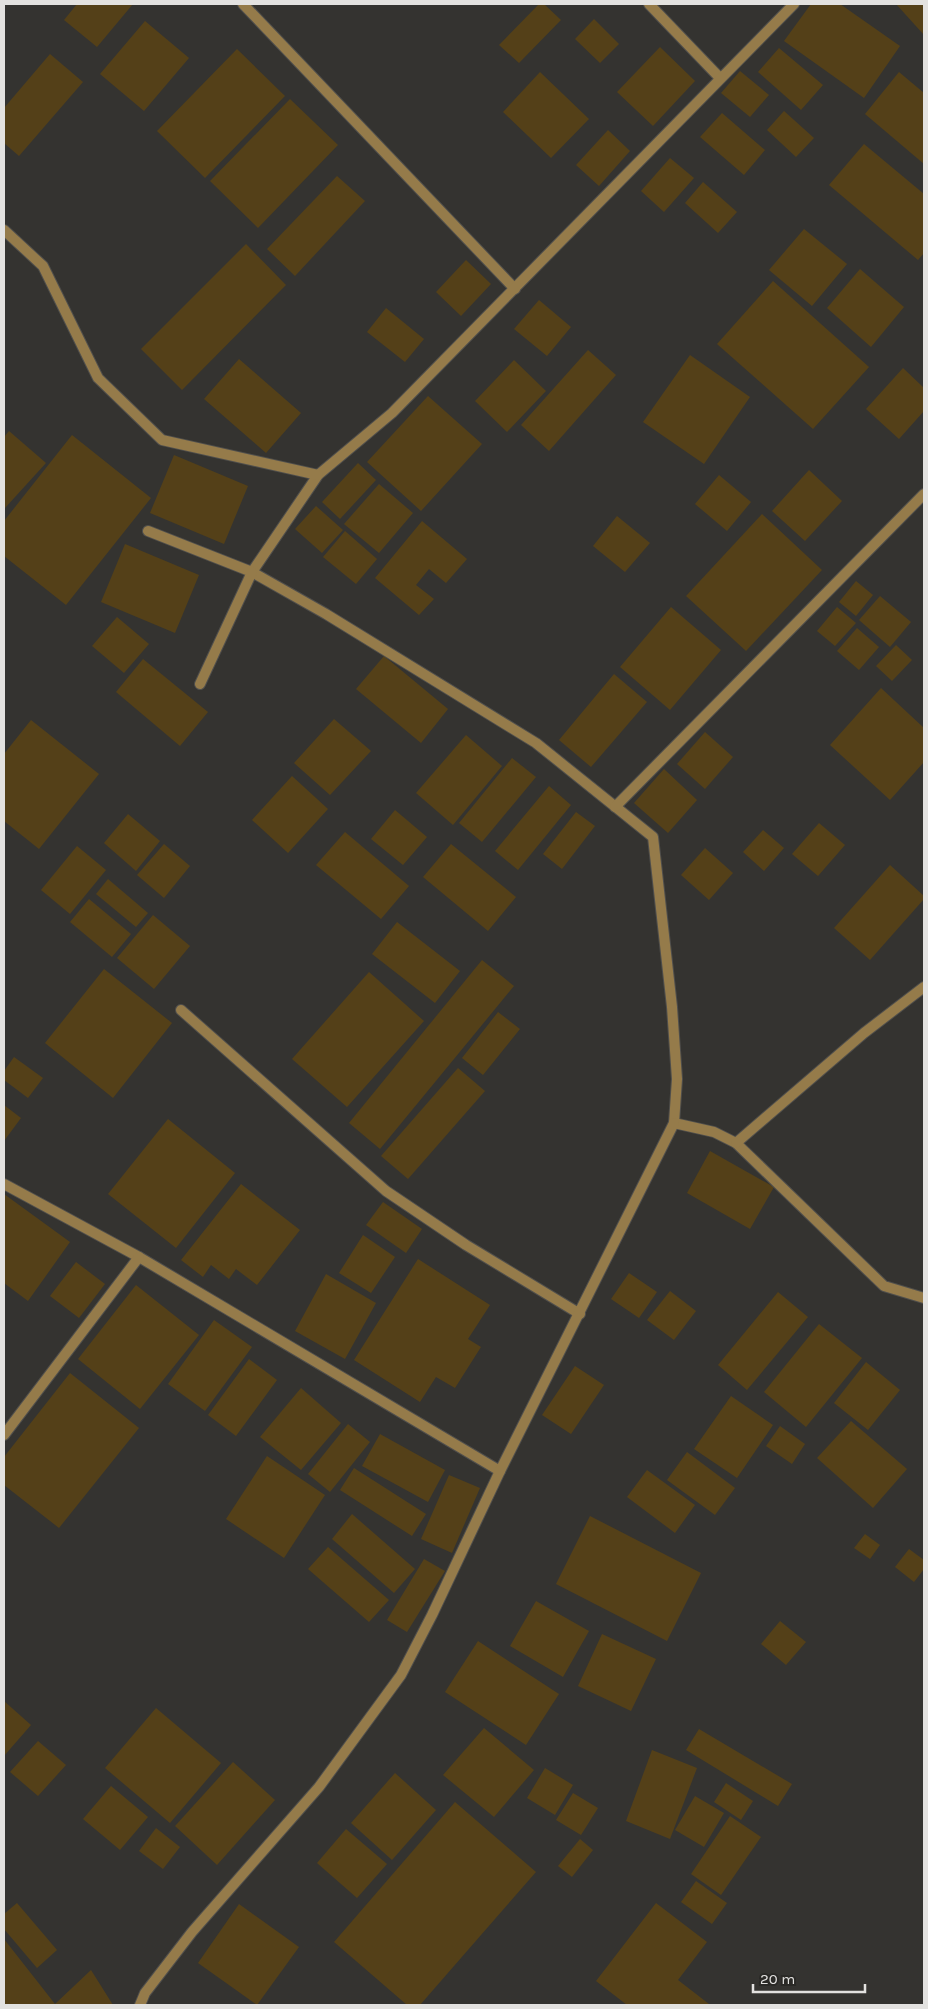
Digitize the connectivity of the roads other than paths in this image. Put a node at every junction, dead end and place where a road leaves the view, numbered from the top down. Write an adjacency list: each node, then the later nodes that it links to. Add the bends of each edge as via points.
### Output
1 (243, 4): 6 (street)
2 (649, 4): 4 (street)
3 (794, 4): 4 (street)
4 (720, 78): 6 (street)
5 (4, 230): 7 (street, via 43,266 98,378 162,440)
6 (515, 289): 7 (street, via 392,413)
7 (318, 475): 10 (street)
8 (923, 497): 12 (street)
9 (148, 531): 10 (street)
10 (252, 572): 11 (street); 12 (street, via 536,743)
11 (200, 684)
12 (615, 807): 15 (street, via 653,837 678,1079)
13 (924, 988): 16 (street, via 864,1033)
14 (180, 1010): 20 (street, via 386,1192)
15 (674, 1123): 16 (street, via 714,1132); 20 (street)
16 (736, 1143): 19 (street, via 884,1286)
17 (4, 1184): 18 (street)
18 (139, 1257): 21 (street); 22 (street)
19 (924, 1298)
20 (580, 1314): 22 (street)
21 (4, 1434)
22 (500, 1471): 23 (street, via 401,1675 319,1787 192,1932 145,1993)
23 (140, 2005)

